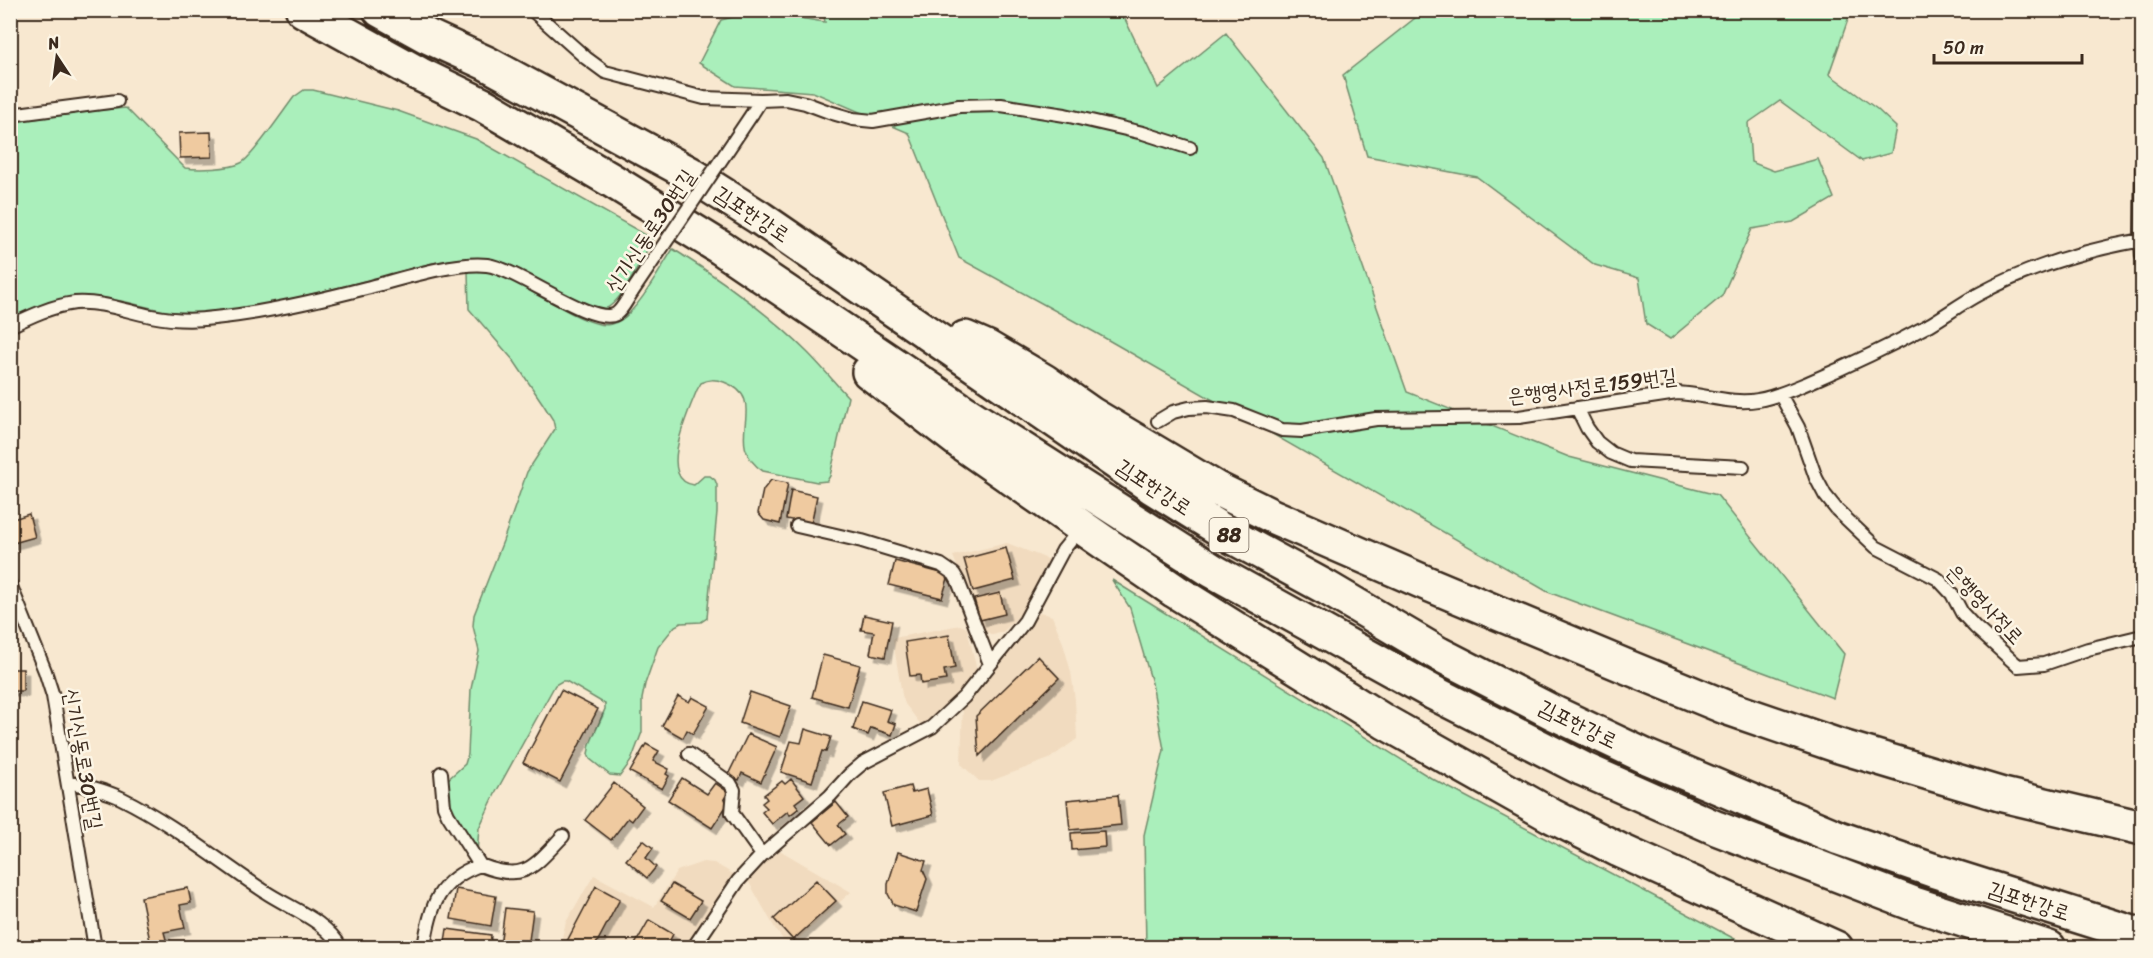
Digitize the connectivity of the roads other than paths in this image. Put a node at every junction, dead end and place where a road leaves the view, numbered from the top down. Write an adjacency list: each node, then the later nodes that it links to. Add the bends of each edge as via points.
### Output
1 (303, 10): 10 (highway, 김포한강로 / 88, via 483,105)
2 (380, 10): 12 (highway, 김포한강로 / 88, via 689,173)
3 (532, 10): 4 (lane, via 605,72 704,98)
4 (761, 100): 7 (lane, via 786,99 873,121 959,106 1001,105 1065,115); 13 (lane, 신기신동로30번길, bridge, via 614,315 606,317 584,311 503,269 475,265 215,318 173,319 76,303 55,307)
5 (117, 101): 6 (lane)
6 (10, 115)
7 (1190, 148)
8 (2142, 166): 9 (lane)
9 (2142, 240): 11 (lane); 14 (lane, 은행영사정로159번길, via 2068,256 2038,267 1979,294 1884,348)
10 (721, 248): 35 (highway, via 855,361 964,445 1174,591 1385,722 1552,816); 36 (highway, 김포한강로 / 88, via 970,416 1213,571 1521,739 1706,823 1833,874)
11 (2142, 256)
12 (878, 298): 26 (highway, via 988,348 1215,488 1619,664 1725,707 1839,746 2002,795); 30 (highway, 김포한강로 / 88, via 1152,487 1231,536 1439,654 1554,713 1839,838)
13 (10, 326)
14 (1780, 394): 15 (lane, 은행영사정로159번길, via 1742,401 1677,393); 21 (lane, 은행영사정로, via 1798,427 1816,478 1837,510 1876,547 1938,579 1962,613 2018,666 2044,664)
15 (1577, 408): 16 (lane, 은행영사정로159번길, via 1519,417 1376,419 1302,431 1282,430 1234,411 1207,407 1173,412); 17 (lane, via 1597,442 1630,461)
16 (1158, 421)
17 (1743, 467)
18 (797, 526): 22 (lane, via 884,548 949,570 958,581)
19 (1072, 539): 22 (lane, via 1025,621)
20 (10, 584): 25 (lane, 신기신동로30번길, via 53,696)
21 (2142, 636)
22 (990, 664): 28 (lane, via 945,717 918,736 863,763)
23 (689, 754): 28 (lane, via 730,783 734,790 734,817)
24 (441, 773): 29 (lane, via 444,806)
25 (68, 782): 31 (lane, 신기신동로30번길); 32 (lane, via 120,797 178,831 326,929)
26 (2142, 828)
27 (563, 836): 29 (lane, via 524,871 504,874)
28 (762, 855): 34 (lane, via 738,881)
29 (480, 865): 33 (lane, via 464,871 444,887 429,919)
30 (2142, 936)
31 (95, 948)
32 (341, 948)
33 (424, 948)
34 (693, 948)
35 (1836, 948)
36 (2049, 948)

